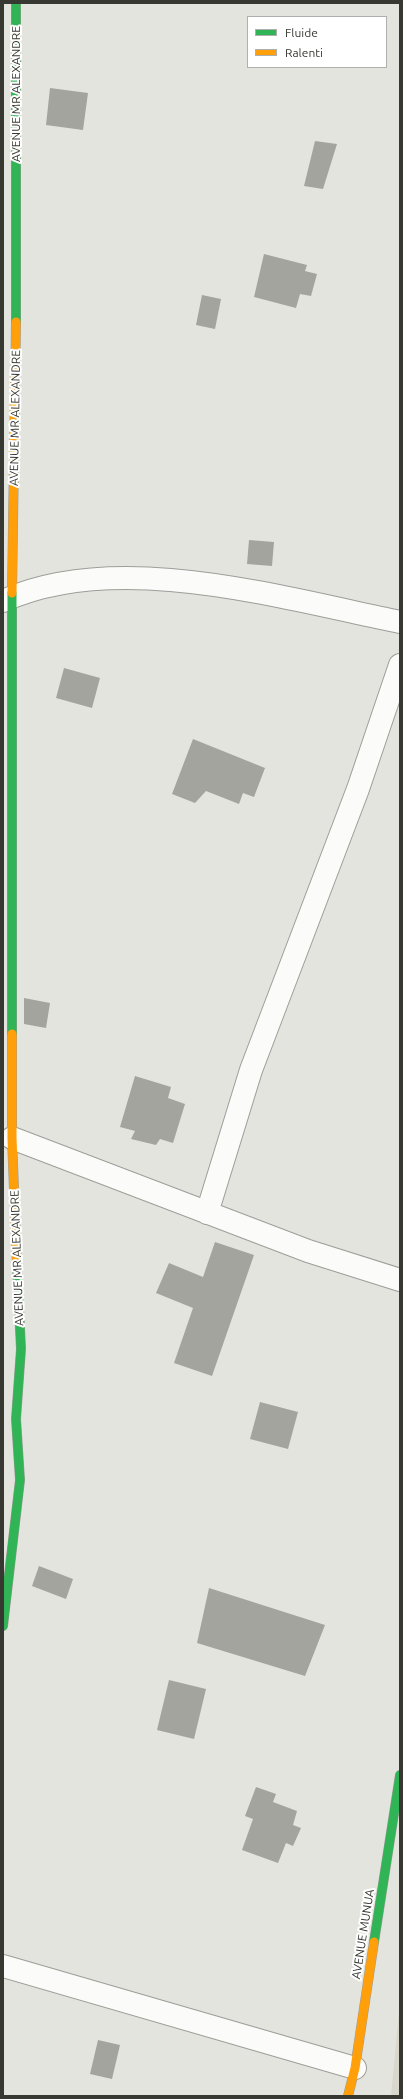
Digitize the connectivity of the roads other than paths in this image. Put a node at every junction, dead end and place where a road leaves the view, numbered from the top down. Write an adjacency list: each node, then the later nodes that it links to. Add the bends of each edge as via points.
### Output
1 (16, 3): 2 (street, AVENUE MR ALEXANDRE, via 17,275)
2 (8, 599): 3 (street, via 57,584 114,577 151,578 239,589); 5 (street, AVENUE MR ALEXANDRE)
3 (400, 622)
4 (400, 665): 6 (street, via 358,789 251,1070)
5 (12, 1138): 6 (street); 8 (street, AVENUE MR ALEXANDRE, via 21,1349)
6 (207, 1213): 7 (street, via 308,1251)
7 (400, 1280)
8 (10, 1420): 9 (street, AVENUE MR ALEXANDRE, via 20,1480)
9 (3, 1626)
10 (400, 1775): 12 (street, AVENUE MUNUA)
11 (3, 1966): 12 (street)
12 (354, 2068): 13 (street, AVENUE MUNUA)
13 (348, 2096)

